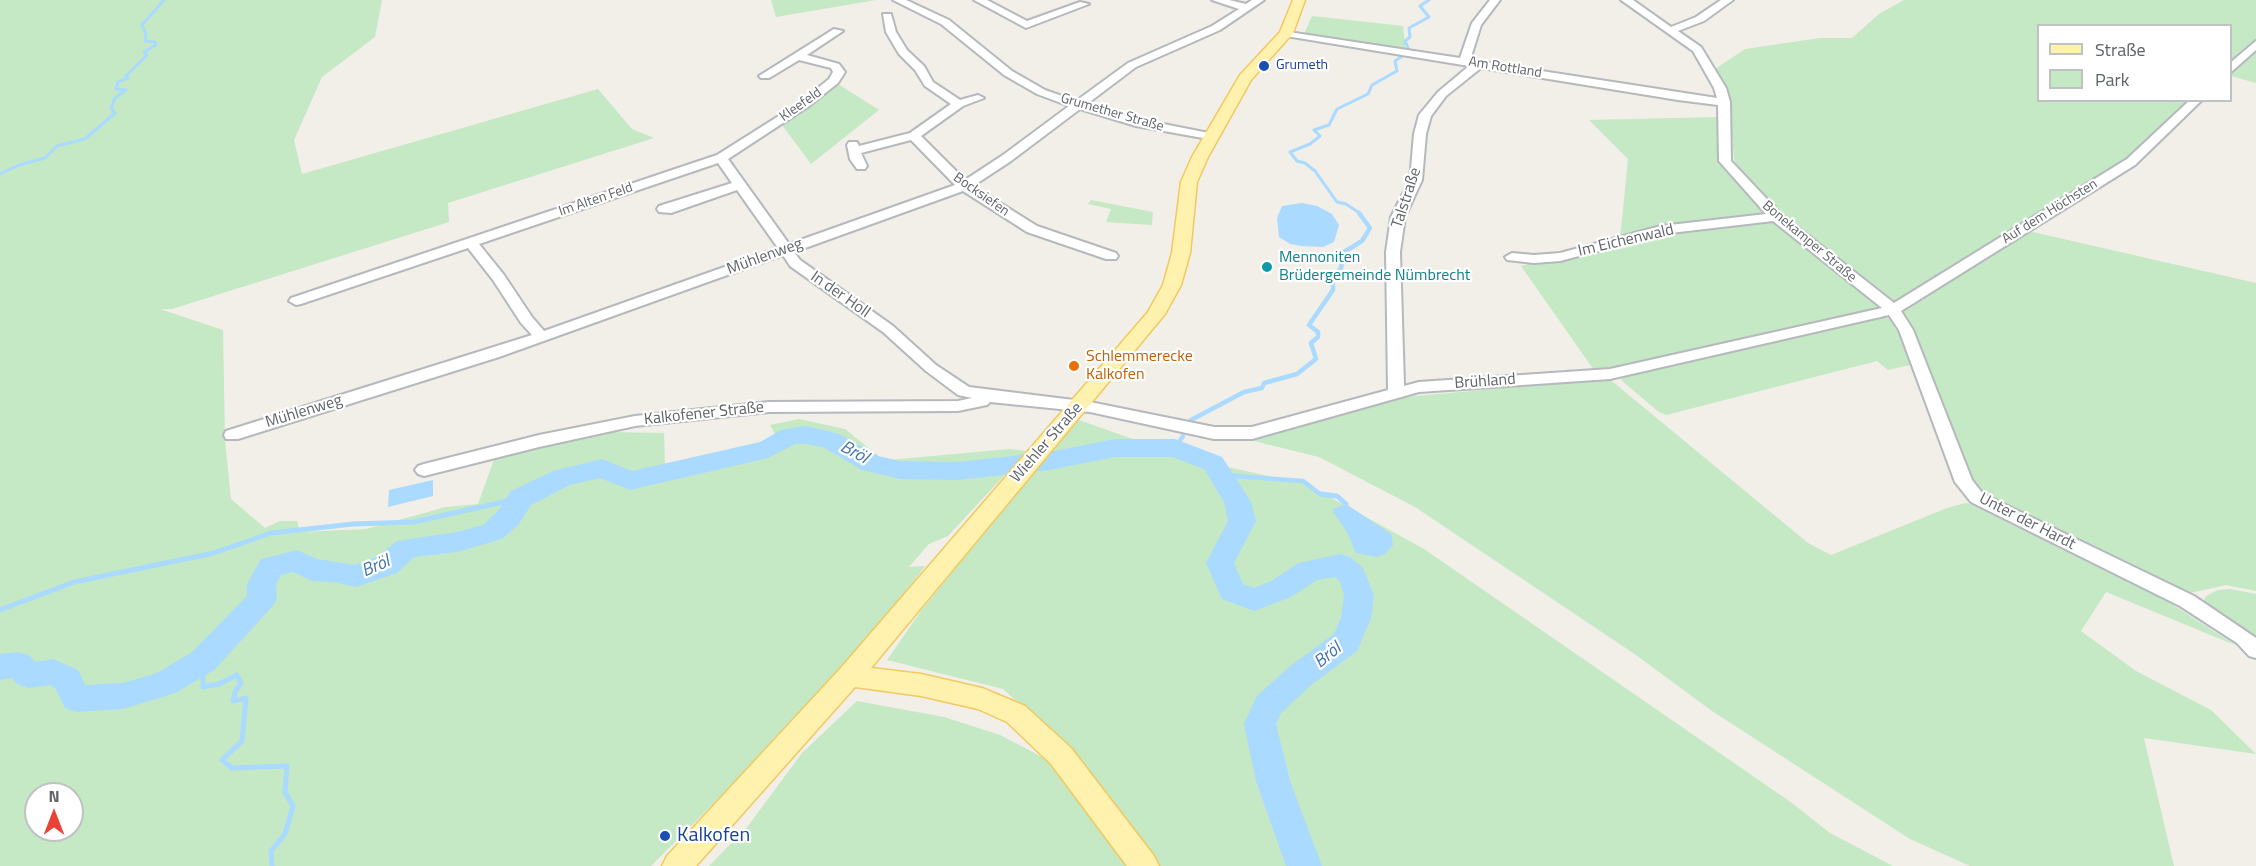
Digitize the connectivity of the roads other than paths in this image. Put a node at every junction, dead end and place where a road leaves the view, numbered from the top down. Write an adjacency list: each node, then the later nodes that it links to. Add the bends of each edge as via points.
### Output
1 (898, 0): 25 (street, Grumether Straße, via 945,22 1008,74)
2 (979, 0): 9 (street, via 1026,25)
3 (1217, 0): 10 (street)
4 (1258, 0): 10 (street, Mühlenweg)
5 (1299, 0): 14 (main road, Wiehler Straße)
6 (1494, 0): 17 (street, via 1476,25)
7 (1626, 0): 12 (street, Bonekamper Straße)
8 (1728, 0): 12 (street, via 1700,19)
9 (1084, 4)
10 (1248, 8): 25 (street, Mühlenweg, via 1205,34 1132,65)
11 (887, 16): 24 (street, via 903,52 921,69 929,84)
12 (1672, 30): 22 (street, Bonekamper Straße, via 1697,49)
13 (838, 31): 16 (street)
14 (1286, 33): 17 (street, Am Rottland); 27 (main road, Wiehler Straße, via 1249,72)
15 (2256, 44): 19 (street)
16 (798, 56): 20 (street); 28 (street, Kleefeld, via 835,66 839,72 834,81 805,104)
17 (1464, 62): 18 (street, Am Rottland)
18 (1479, 64): 22 (street, Am Rottland); 42 (street, Talstraße, via 1442,94 1425,115 1416,180 1398,217 1393,252)
19 (2232, 68)
20 (765, 76)
21 (978, 98): 24 (street)
22 (1724, 102): 33 (street, Bonekamper Straße, via 1725,161)
23 (2195, 102): 39 (street, Auf dem Höchsten, via 2131,162)
24 (959, 104): 26 (street)
25 (1077, 105): 27 (street, Grumether Straße); 31 (street, Mühlenweg)
26 (914, 136): 29 (street, via 854,148); 31 (street, Bocksiefen)
27 (1210, 137): 44 (main road, Wiehler Straße, via 1189,182 1181,253 1172,285 1156,314)
28 (721, 158): 30 (street, In der Holl); 34 (street, Im Alten Feld)
29 (861, 166)
30 (738, 185): 32 (street); 35 (street, In der Holl)
31 (963, 186): 35 (street, Mühlenweg); 36 (street, Bocksiefen, via 1032,229)
32 (664, 209)
33 (1776, 217): 37 (street, Im Eichenwald, via 1661,230 1560,257); 39 (street, Bonekamper Straße)
34 (471, 242): 38 (street, Im Alten Feld); 40 (street)
35 (784, 250): 40 (street, Mühlenweg); 41 (street, In der Holl, via 822,284 888,329)
36 (1111, 256)
37 (1512, 257)
38 (296, 301)
39 (1893, 310): 42 (street, Brühland, via 1610,374 1419,387); 47 (street, Unter der Hardt, via 1906,330 1964,482 1977,498 2187,601)
40 (542, 337): 45 (street, Mühlenweg)
41 (931, 368): 43 (street, Kalkofener Straße, via 964,391)
42 (1396, 392): 44 (street, Brühland, via 1252,433 1214,433)
43 (986, 396): 44 (street, Kalkofener Straße); 46 (street, Kalkofener Straße, via 981,401 958,406 769,407 635,421)
44 (1080, 406): 48 (main road, Wiehler Straße)
45 (232, 435)
46 (424, 470)
47 (2256, 650)
48 (849, 676): 49 (main road, Wiehler Straße); 50 (main road, via 942,690 981,699 1016,714 1061,756)
49 (677, 866)
50 (1144, 866)

